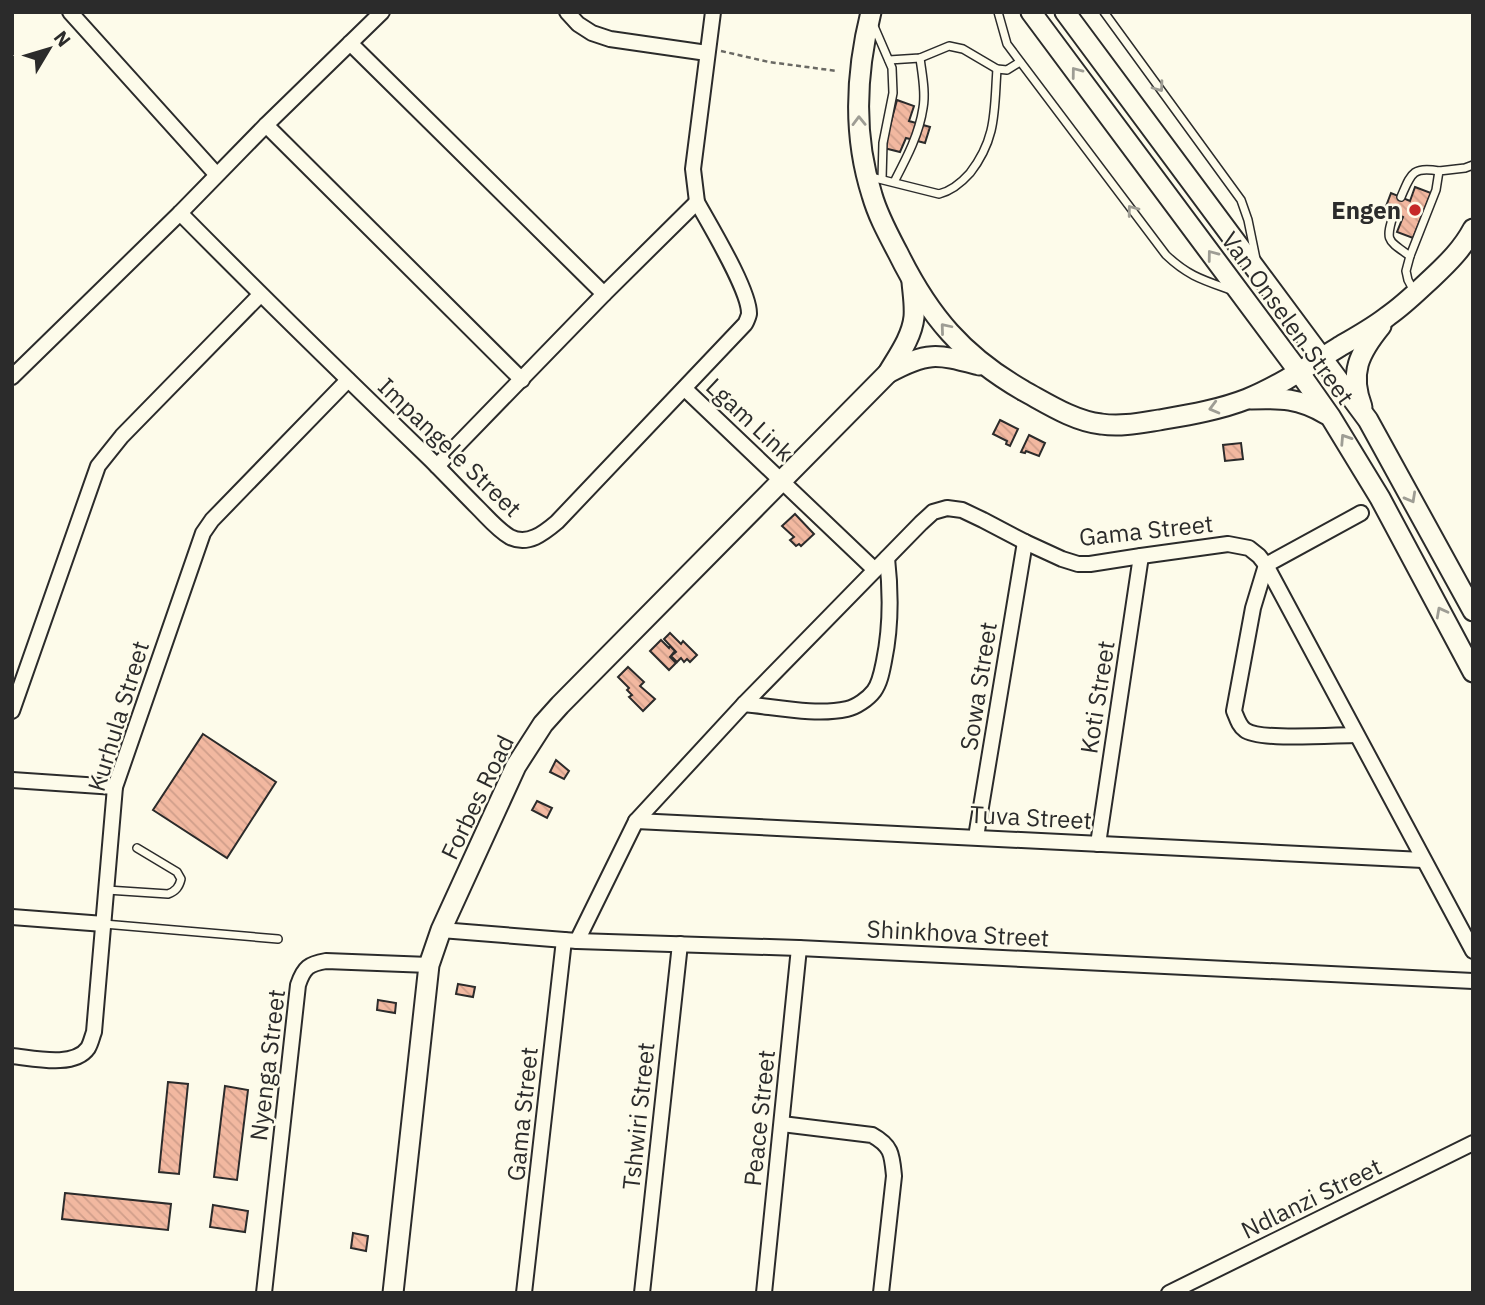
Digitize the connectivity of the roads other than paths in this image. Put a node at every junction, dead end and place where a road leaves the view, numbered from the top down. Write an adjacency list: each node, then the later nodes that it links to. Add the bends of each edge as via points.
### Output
1 (71, 12): 19 (street)
2 (382, 12): 10 (street)
3 (567, 12): 11 (street, via 592,33)
4 (713, 12): 11 (street)
5 (998, 12): 14 (lane, via 1007,44)
6 (1031, 12): 32 (street, Van Onselen Street, one-way to 6)
7 (1065, 12): 28 (street, Van Onselen Street)
8 (1104, 12): 28 (lane, one-way to 28, via 1241,200)
9 (870, 15): 13 (lane); 20 (street, one-way to 9, via 860,134 859,99)
10 (350, 43): 16 (street); 31 (street)
11 (707, 51): 23 (street, via 693,169)
12 (920, 58): 13 (lane); 15 (lane, via 956,47); 21 (lane, via 923,108 913,145)
13 (889, 60): 20 (lane, via 893,93)
14 (1020, 62): 15 (lane); 32 (lane, one-way to 14, via 1194,277 1166,255)
15 (997, 69): 21 (lane, via 993,126 984,153 967,177 939,194)
16 (266, 125): 19 (street); 41 (street)
17 (1473, 166): 18 (lane)
18 (1440, 171): 22 (lane, via 1413,173); 27 (lane)
19 (216, 174): 24 (street)
20 (874, 178): 21 (lane); 29 (street, via 872,196 880,219)
21 (894, 182)
22 (1401, 197)
23 (697, 202): 31 (street); 42 (street, Impangele Street, via 740,283 749,314 746,324)
24 (180, 213): 33 (street, Impangele Street); 39 (street)
25 (1394, 214): 27 (lane, via 1388,231 1391,243)
26 (1473, 231): 30 (street)
27 (1410, 256): 30 (lane, via 1406,271)
28 (1258, 272): 35 (street, Van Onselen Street)
29 (912, 282): 36 (street, one-way to 29, via 940,323); 38 (street, Forbes Road, via 912,325)
30 (1415, 293): 34 (street)
31 (604, 294): 41 (street)
32 (1241, 294): 37 (street, Van Onselen Street)
33 (260, 295): 40 (street, Impangele Street); 57 (street, via 97,466)
34 (1388, 317): 35 (street); 45 (street, via 1357,364 1357,389)
35 (1322, 358): 37 (street); 45 (street, Van Onselen Street)
36 (986, 367): 38 (street, Forbes Road, via 930,356); 43 (street, one-way to 36, via 1158,420 1102,425 1058,409)
37 (1298, 372): 43 (street); 44 (street, Van Onselen Street)
38 (888, 373): 47 (street, Forbes Road)
39 (12, 377)
40 (348, 380): 46 (street, Impangele Street); 60 (street, Kurhula Street, via 203,533)
41 (522, 380): 46 (street)
42 (685, 389): 46 (street, Impangele Street, via 557,522 535,538 521,540 503,532); 47 (street, Lgam Link)
43 (1246, 399): 44 (street, via 1285,398)
44 (1330, 416): 55 (street, Van Onselen Street, one-way to 44, via 1380,498)
45 (1368, 420): 54 (street, Van Onselen Street, one-way to 54)
46 (437, 466)
47 (783, 481): 53 (street, Lgam Link); 69 (street, Forbes Road, via 543,724 516,766)
48 (1361, 513): 52 (street)
49 (1025, 542): 50 (street, Gama Street, via 1078,564); 51 (street, Gama Street, via 962,510 947,508 933,513); 62 (street, Sowa Street)
50 (1141, 555): 52 (street, Gama Street, via 1228,544 1249,548); 63 (street, Koti Street)
51 (887, 558): 53 (street, Gama Street); 56 (street, via 888,640 873,692 850,708 820,712)
52 (1266, 565): 58 (street, Gama Street); 58 (street, via 1235,699 1239,723 1256,735)
53 (876, 570): 56 (street, Gama Street)
54 (1473, 611)
55 (1473, 672)
56 (744, 705): 61 (street, Gama Street)
57 (12, 711)
58 (1356, 735): 65 (street, Gama Street)
59 (12, 780): 60 (street)
60 (115, 787): 66 (street, Kurhula Street)
61 (636, 821): 62 (street, Tuva Street); 71 (street, Gama Street)
62 (976, 837): 63 (street, Tuva Street)
63 (1098, 844): 65 (street, Tuva Street)
64 (137, 848): 66 (lane, via 177,873 180,886 168,894)
65 (1423, 860): 74 (street, Gama Street)
66 (107, 890): 68 (street, Kurhula Street)
67 (12, 917): 68 (street)
68 (104, 924): 70 (lane); 77 (street, Kurhula Street, via 94,1032 88,1047 71,1059)
69 (441, 930): 71 (street, Shinkhova Street); 75 (street, Forbes Road)
70 (278, 939)
71 (571, 940): 72 (street, Shinkhova Street); 82 (street, Gama Street)
72 (680, 944): 73 (street, Shinkhova Street); 83 (street, Tshwiri Street)
73 (799, 948): 76 (street, Shinkhova Street); 78 (street, Peace Street)
74 (1473, 951)
75 (429, 965): 80 (street, Nyenga Street, via 326,961 314,963 302,974); 81 (street, Forbes Road)
76 (1473, 981)
77 (12, 1056)
78 (782, 1124): 84 (street, Peace Street); 85 (street, via 872,1135 887,1146 894,1176)
79 (1473, 1143): 86 (street, Ndlanzi Street)
80 (264, 1293)
81 (393, 1293)
82 (524, 1293)
83 (642, 1293)
84 (764, 1293)
85 (881, 1293)
86 (1169, 1293)

